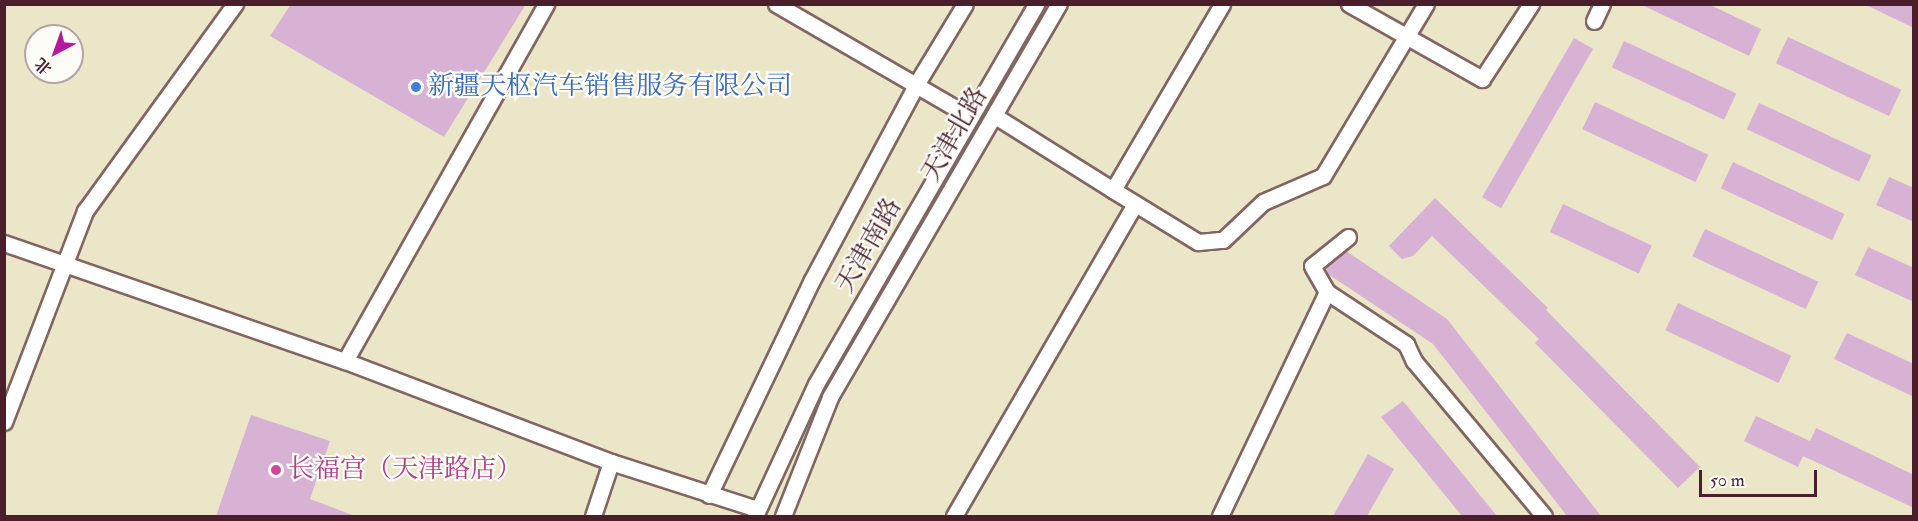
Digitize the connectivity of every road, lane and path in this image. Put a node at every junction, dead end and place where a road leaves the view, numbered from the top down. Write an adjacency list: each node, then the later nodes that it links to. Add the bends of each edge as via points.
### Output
1 (235, 4): 21 (street, via 85,212)
2 (546, 4): 23 (street)
3 (776, 4): 14 (street)
4 (964, 4): 14 (street)
5 (1036, 4): 16 (street, 天津南路)
6 (1059, 4): 15 (street, 天津北路)
7 (1222, 4): 17 (street)
8 (1349, 4): 13 (street)
9 (1426, 4): 13 (street)
10 (1531, 4): 13 (street, via 1482,80)
11 (1602, 4): 12 (street)
12 (1594, 21)
13 (1406, 38): 18 (street, via 1323,176 1263,202 1223,240 1198,242)
14 (917, 83): 16 (street); 26 (street, via 812,280)
15 (994, 116): 17 (street); 29 (street, 天津北路, via 830,397)
16 (971, 117): 27 (street, 天津南路, via 816,384)
17 (1113, 190): 18 (street)
18 (1135, 204): 30 (street)
19 (1348, 237): 22 (street, via 1312,266)
20 (4, 243): 21 (street)
21 (66, 262): 23 (street); 24 (street)
22 (1327, 292): 31 (street); 32 (street, via 1406,344 1414,361)
23 (345, 361): 25 (street)
24 (4, 422)
25 (610, 462): 26 (street); 28 (street)
26 (710, 495): 27 (street)
27 (756, 513)
28 (592, 516)
29 (783, 516)
30 (954, 516)
31 (1220, 516)
32 (1544, 516)

